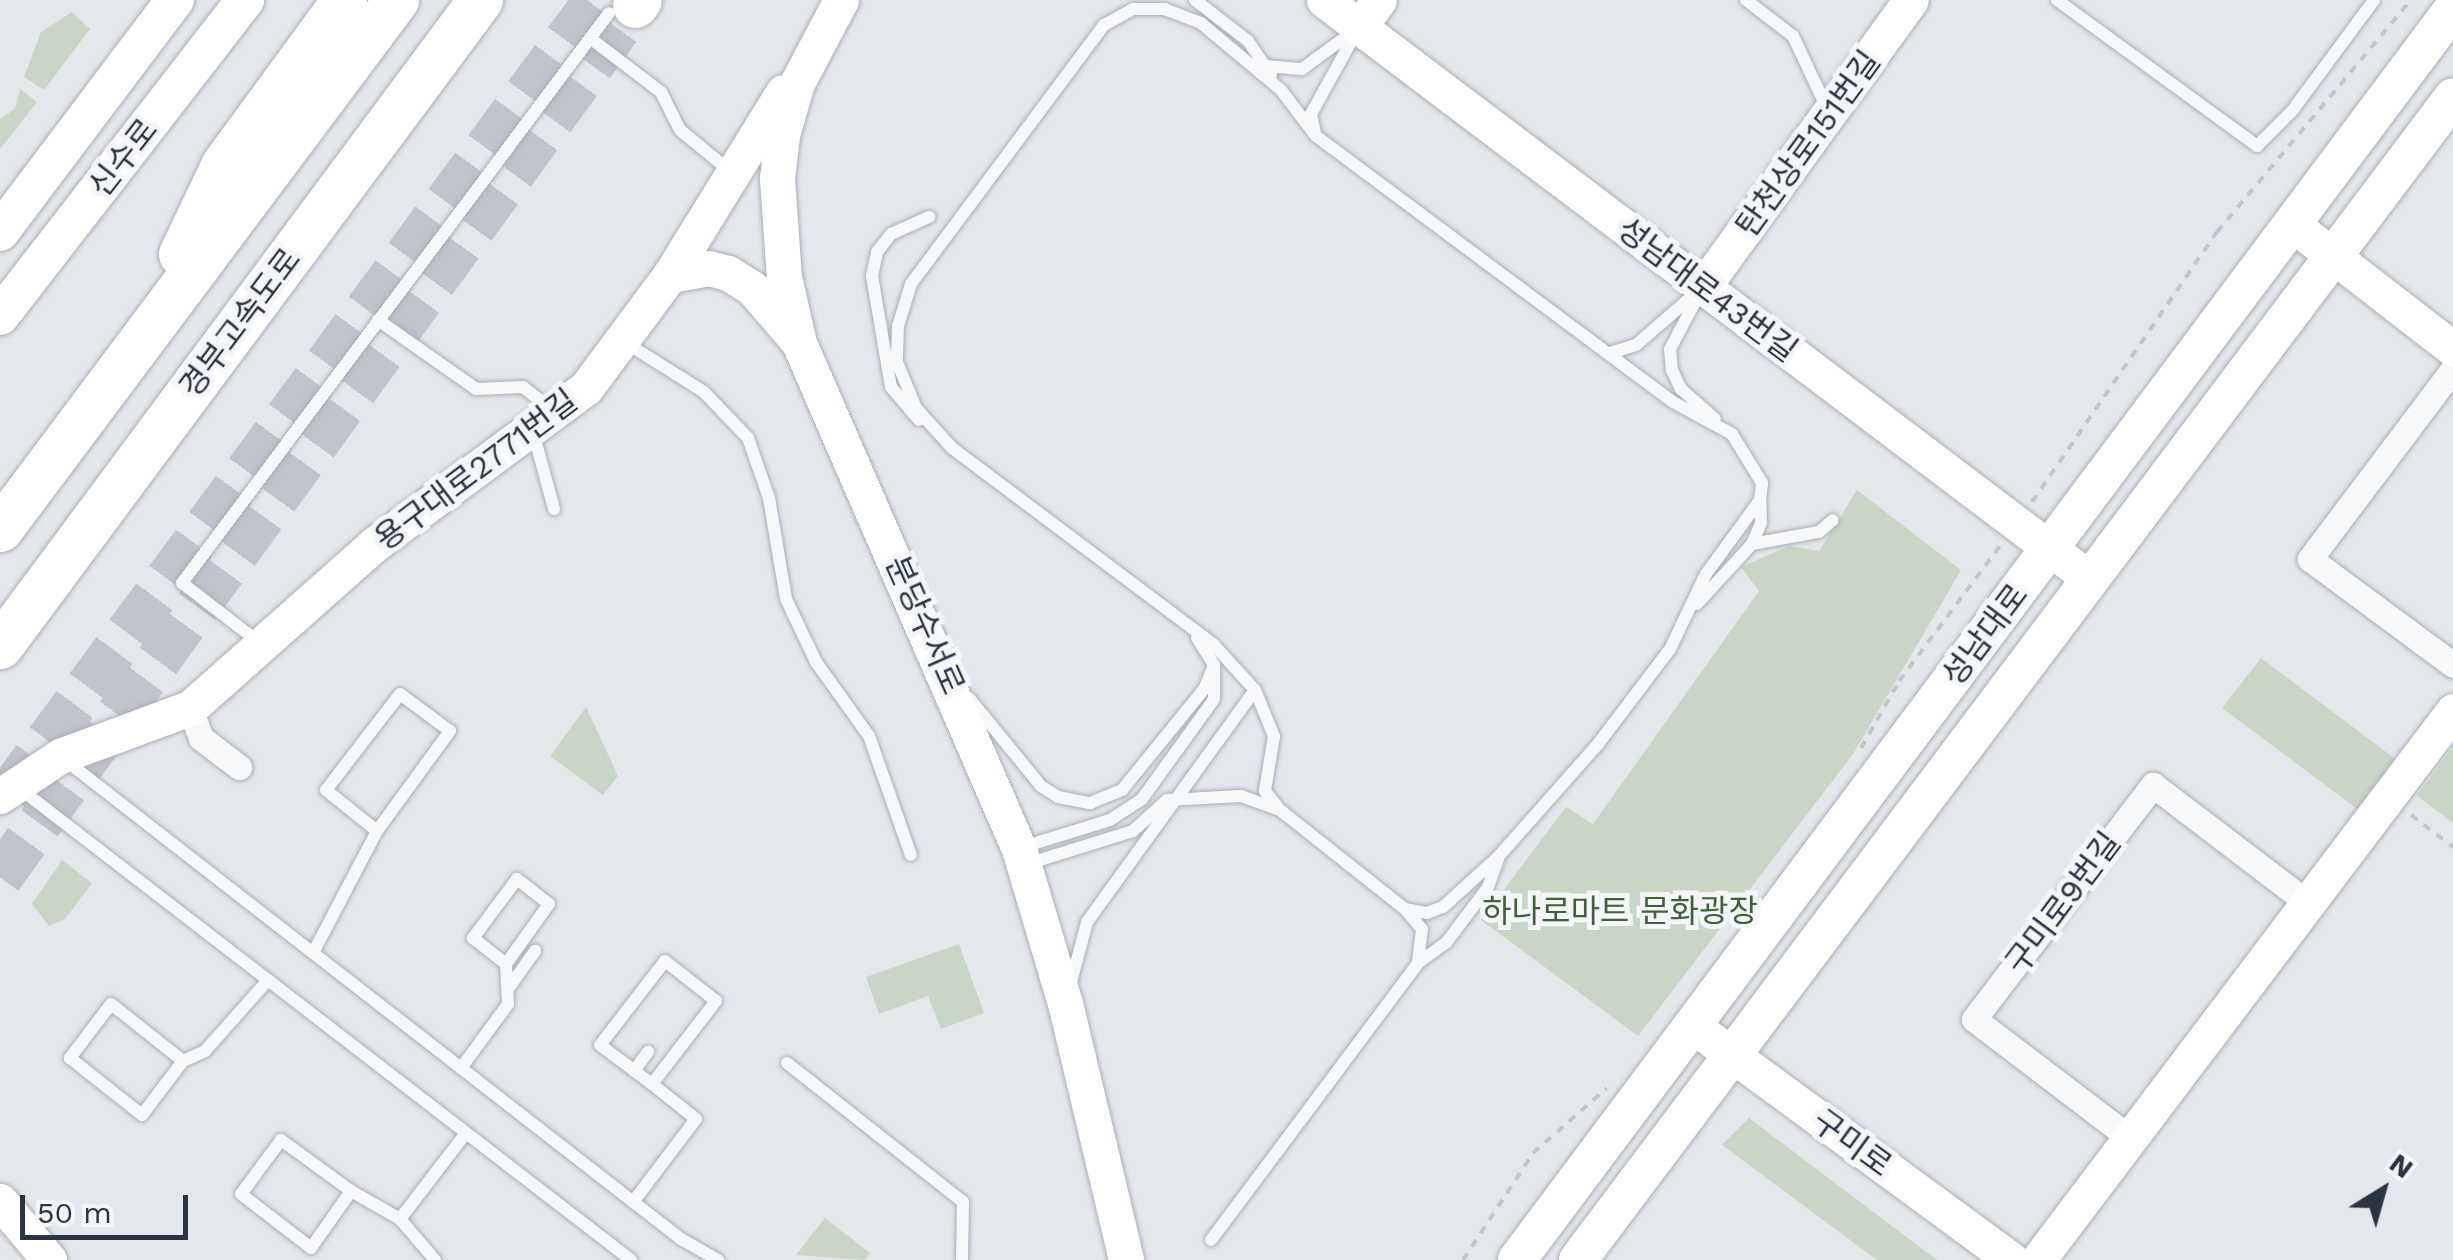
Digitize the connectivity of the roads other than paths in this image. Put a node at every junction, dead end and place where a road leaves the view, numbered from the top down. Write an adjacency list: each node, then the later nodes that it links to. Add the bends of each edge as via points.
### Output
1 (175, 0): 25 (main road, 신수로)
2 (245, 0): 29 (main road, 신수로)
3 (344, 0): 33 (highway, via 224,164)
4 (396, 0): 33 (highway)
5 (480, 0): 50 (highway, 경부고속도로)
6 (1195, 0): 17 (lane, via 1248,41)
7 (1324, 0): 15 (street, 성남대로43번길)
8 (1746, 0): 20 (lane, via 1793,36)
9 (1911, 0): 20 (street, 탄천상로151번길)
10 (2057, 0): 11 (lane, via 2257,146 2292,111)
11 (2374, 0)
12 (628, 6): 16 (lane)
13 (836, 7): 22 (street, 용구대로2771번길); 32 (street, 분당수서로, via 797,83 777,178 784,277)
14 (2453, 9): 24 (main road, 성남대로)
15 (1369, 13): 17 (lane, via 1302,70); 21 (lane, via 1311,114); 28 (street, 성남대로43번길)
16 (590, 38): 22 (lane, via 661,92 680,130); 30 (lane)
17 (1266, 66): 18 (lane)
18 (1281, 90): 21 (lane); 38 (lane, via 1186,15 1133,10 1104,25 911,284 898,326 897,362)
19 (2453, 98): 26 (main road, 성남대로)
20 (1830, 118): 28 (street, 탄천상로151번길)
21 (1316, 136): 35 (lane)
22 (733, 173): 27 (street, 용구대로2771번길)
23 (929, 217): 38 (lane, via 891,234 877,252 872,276 891,388)
24 (2292, 224): 26 (street); 45 (main road, 성남대로)
25 (0, 232)
26 (2333, 256): 34 (street); 46 (main road, 성남대로)
27 (670, 274): 31 (street, 용구대로2771번길); 32 (street, via 708,268 728,273 752,288)
28 (1703, 287): 35 (lane, via 1624,354); 39 (lane, via 1670,350 1672,370 1681,389); 45 (street, 성남대로43번길)
29 (0, 316)
30 (378, 320): 37 (lane, via 476,389 522,387); 49 (lane, via 182,582)
31 (624, 342): 37 (street, 용구대로2771번길); 63 (lane, via 704,392 748,438 769,498 786,599 799,631 869,736)
32 (799, 343): 53 (street, 분당수서로)
33 (135, 349): 43 (highway)
34 (2453, 350)
35 (1608, 353): 39 (lane, via 1673,402)
36 (2453, 369): 51 (street, via 2310,558)
37 (544, 421): 41 (lane); 49 (street, 용구대로2771번길, via 375,544)
38 (932, 430): 48 (lane)
39 (1732, 434): 40 (lane, via 1758,469)
40 (1760, 500): 44 (lane, via 1762,523); 47 (lane, via 1706,574)
41 (554, 509)
42 (1833, 520): 44 (lane, via 1819,532)
43 (0, 528)
44 (1752, 544): 47 (lane)
45 (2050, 549): 46 (street, 성남대로43번길); 75 (main road, 성남대로)
46 (2090, 579): 77 (main road, 성남대로)
47 (1695, 606): 65 (lane, via 1598,744)
48 (1196, 636): 52 (lane); 54 (lane)
49 (262, 644): 55 (street, 용구대로2771번길)
50 (0, 646)
51 (2453, 664)
52 (1214, 665): 53 (lane, via 1204,689 1122,790 1090,803 1058,797 1025,772); 64 (lane, via 1214,700 1142,799 1110,820)
53 (944, 666): 64 (street, 분당수서로)
54 (1256, 690): 60 (lane); 61 (lane, via 1274,736 1265,791)
55 (190, 708): 57 (street, 용구대로2771번길); 58 (street, via 202,738)
56 (2453, 711): 66 (street)
57 (60, 756): 59 (street, 용구대로2771번길); 69 (lane)
58 (239, 766)
59 (6, 789): 72 (lane)
60 (1179, 798): 61 (lane, via 1242,796); 64 (lane, via 1133,831); 74 (lane, via 1088,922)
61 (1280, 810): 67 (lane)
62 (378, 830): 62 (lane, via 450,732 400,694 326,790); 69 (lane)
63 (912, 855)
64 (1022, 856): 74 (street, 분당수서로)
65 (1498, 857): 67 (lane, via 1444,907 1427,913); 70 (lane, via 1488,887 1446,943)
66 (2308, 903): 84 (street); 84 (street, 구미로9번길, via 2154,785 1974,1020)
67 (1405, 908): 70 (lane, via 1422,929)
68 (535, 952): 73 (lane)
69 (313, 953): 80 (lane)
70 (1418, 963): 89 (lane)
71 (506, 964): 71 (lane, via 550,904 517,879 472,938); 73 (lane)
72 (268, 980): 78 (lane, via 205,1051); 83 (lane)
73 (508, 989): 80 (lane, via 508,1004)
74 (1065, 1003): 95 (street, 분당수서로)
75 (1693, 1026): 77 (street, 구미로); 96 (main road, 성남대로)
76 (648, 1052): 81 (lane)
77 (1732, 1056): 97 (main road, 성남대로); 98 (street, 구미로)
78 (183, 1062): 78 (lane, via 142,1114 70,1058 110,1004)
79 (786, 1062): 94 (lane, via 963,1202)
80 (461, 1068): 87 (lane)
81 (634, 1071): 82 (lane); 82 (lane, via 600,1045 666,961 716,1001)
82 (652, 1084): 87 (lane, via 696,1118)
83 (466, 1133): 88 (lane); 92 (lane)
84 (2130, 1138): 99 (street)
85 (351, 1191): 85 (lane, via 311,1248 241,1194 280,1140); 88 (lane)
86 (0, 1201): 90 (street)
87 (633, 1202): 93 (lane)
88 (400, 1220): 91 (lane)
89 (1212, 1240)
90 (50, 1260)
91 (435, 1260)
92 (630, 1260)
93 (718, 1260)
94 (962, 1260)
95 (1126, 1260)
96 (1518, 1260)
97 (1578, 1260)
98 (2012, 1260)
99 (2038, 1260)

